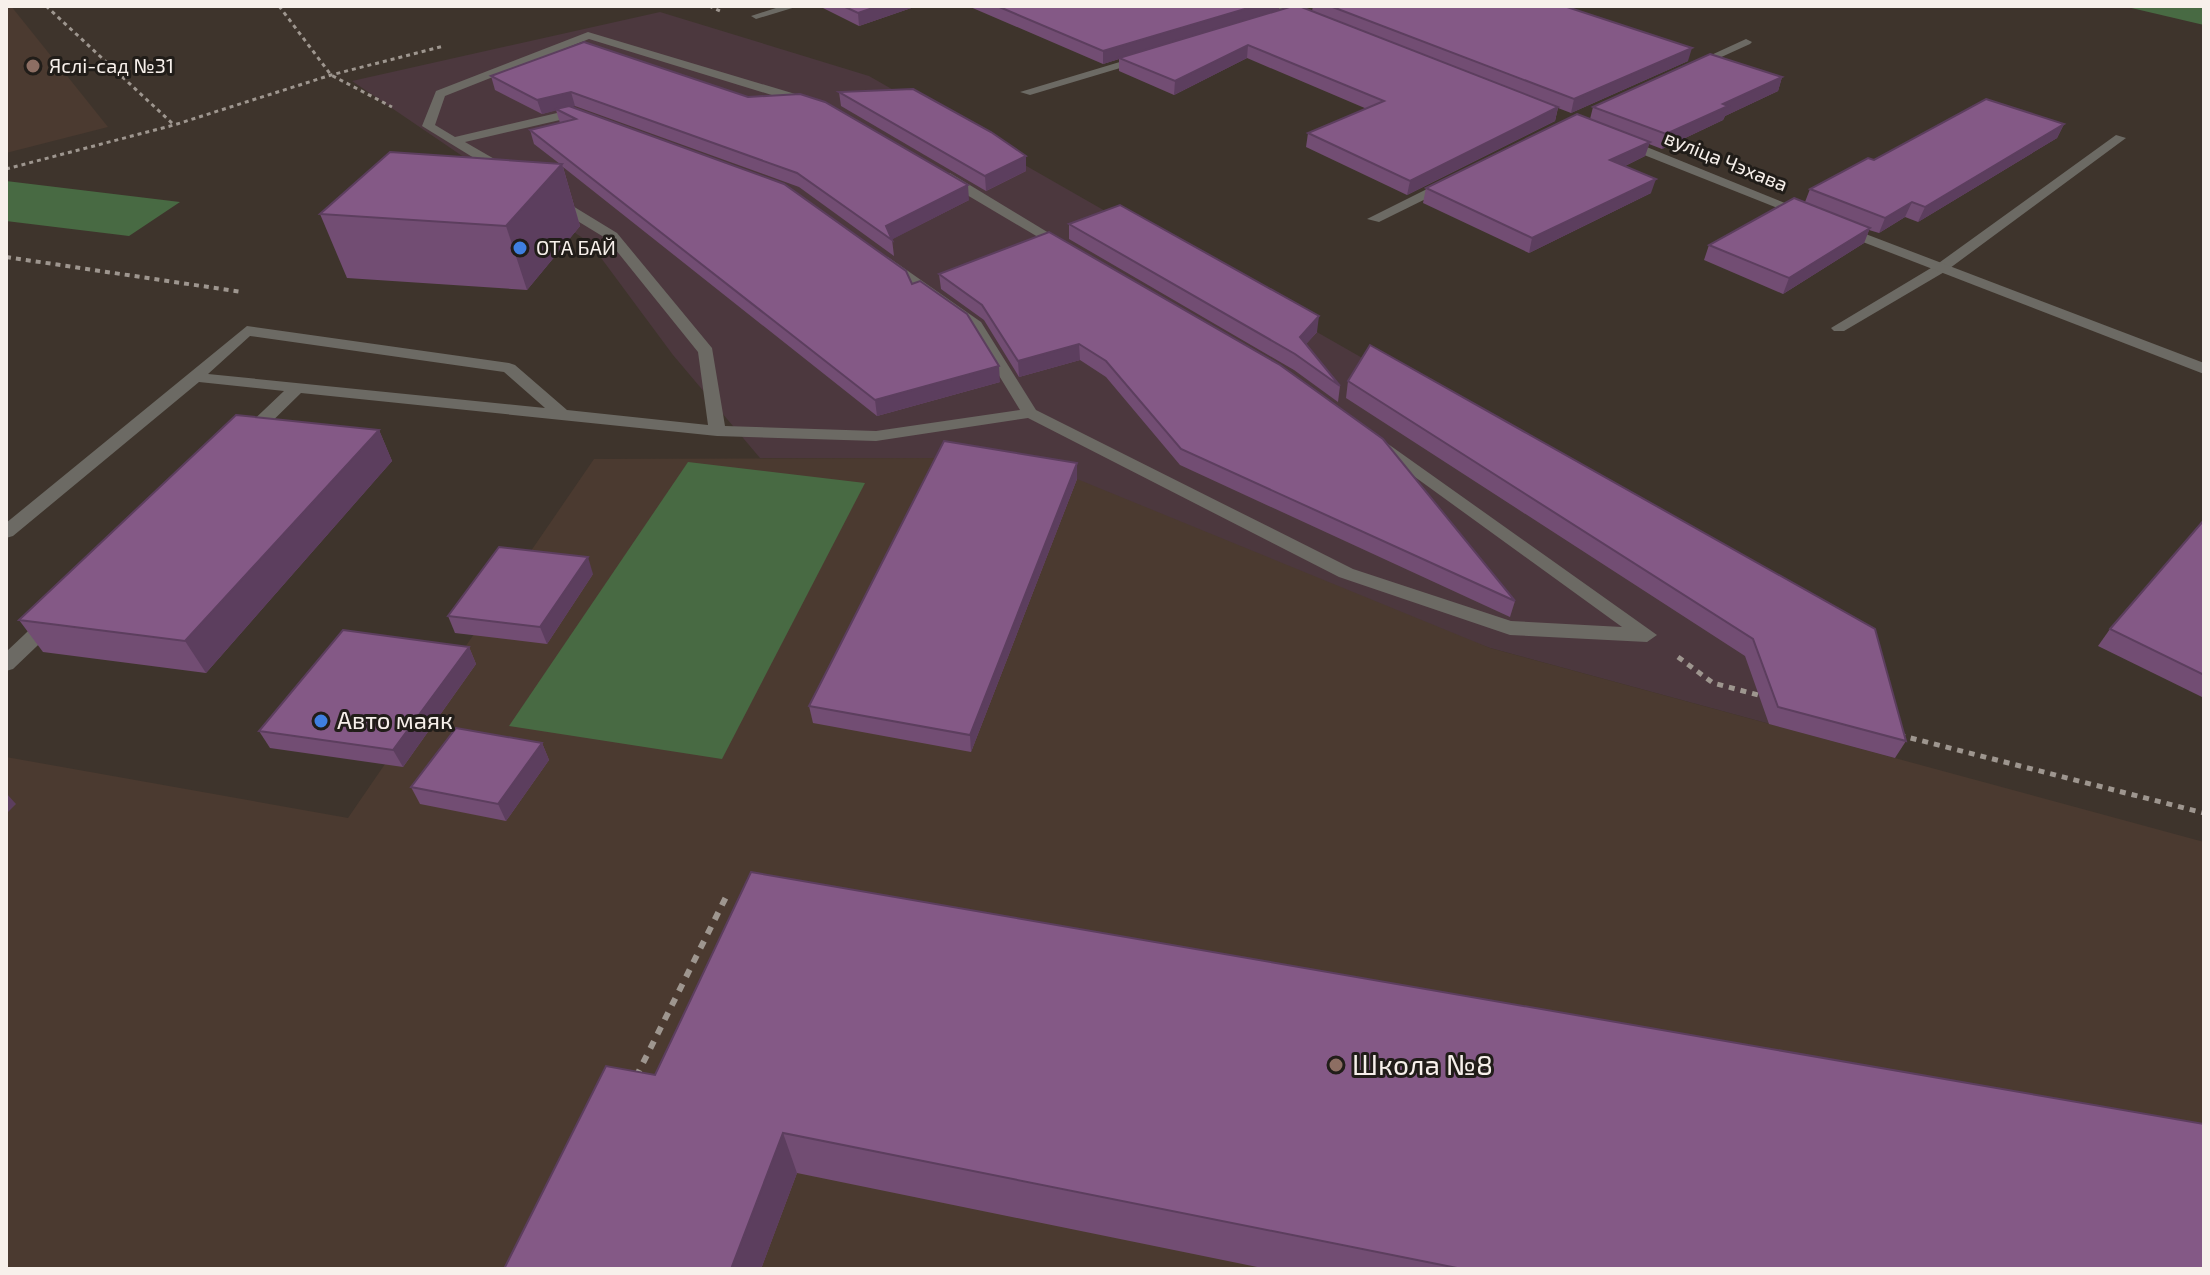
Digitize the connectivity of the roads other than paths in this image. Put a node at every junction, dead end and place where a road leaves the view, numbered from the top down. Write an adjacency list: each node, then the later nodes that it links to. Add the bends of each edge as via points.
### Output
1 (794, 6): 5 (street)
2 (1319, 6): 4 (street)
3 (1280, 12): 4 (street)
4 (1298, 14): 6 (street)
5 (756, 16)
6 (1327, 25)
7 (1746, 42): 9 (street)
8 (1162, 53): 10 (street)
9 (1673, 75)
10 (1026, 92)
11 (817, 105): 15 (street, via 588,35 440,94 428,126)
12 (603, 124): 15 (street, via 574,113)
13 (2120, 138): 23 (street)
14 (1615, 139): 23 (street, вуліца Чэхава)
15 (453, 141): 18 (street)
16 (928, 166): 22 (street)
17 (1458, 177): 20 (street)
18 (519, 180)
19 (546, 196): 30 (street, via 612,236 706,351)
20 (1374, 219)
21 (878, 254): 28 (street, via 976,325)
22 (1080, 255)
23 (1941, 268): 24 (street); 25 (street, вуліца Чэхава)
24 (1839, 328)
25 (2204, 369)
26 (195, 377): 27 (street); 29 (street, via 247,331 509,368); 33 (street)
27 (299, 386): 29 (street); 32 (street)
28 (1030, 413): 30 (street, via 876,436); 31 (street, via 1346,573 1510,628 1647,635)
29 (562, 415): 30 (street)
30 (717, 431)
31 (1363, 431)
32 (231, 451)
33 (6, 532)
34 (62, 611): 35 (street)
35 (6, 664)

